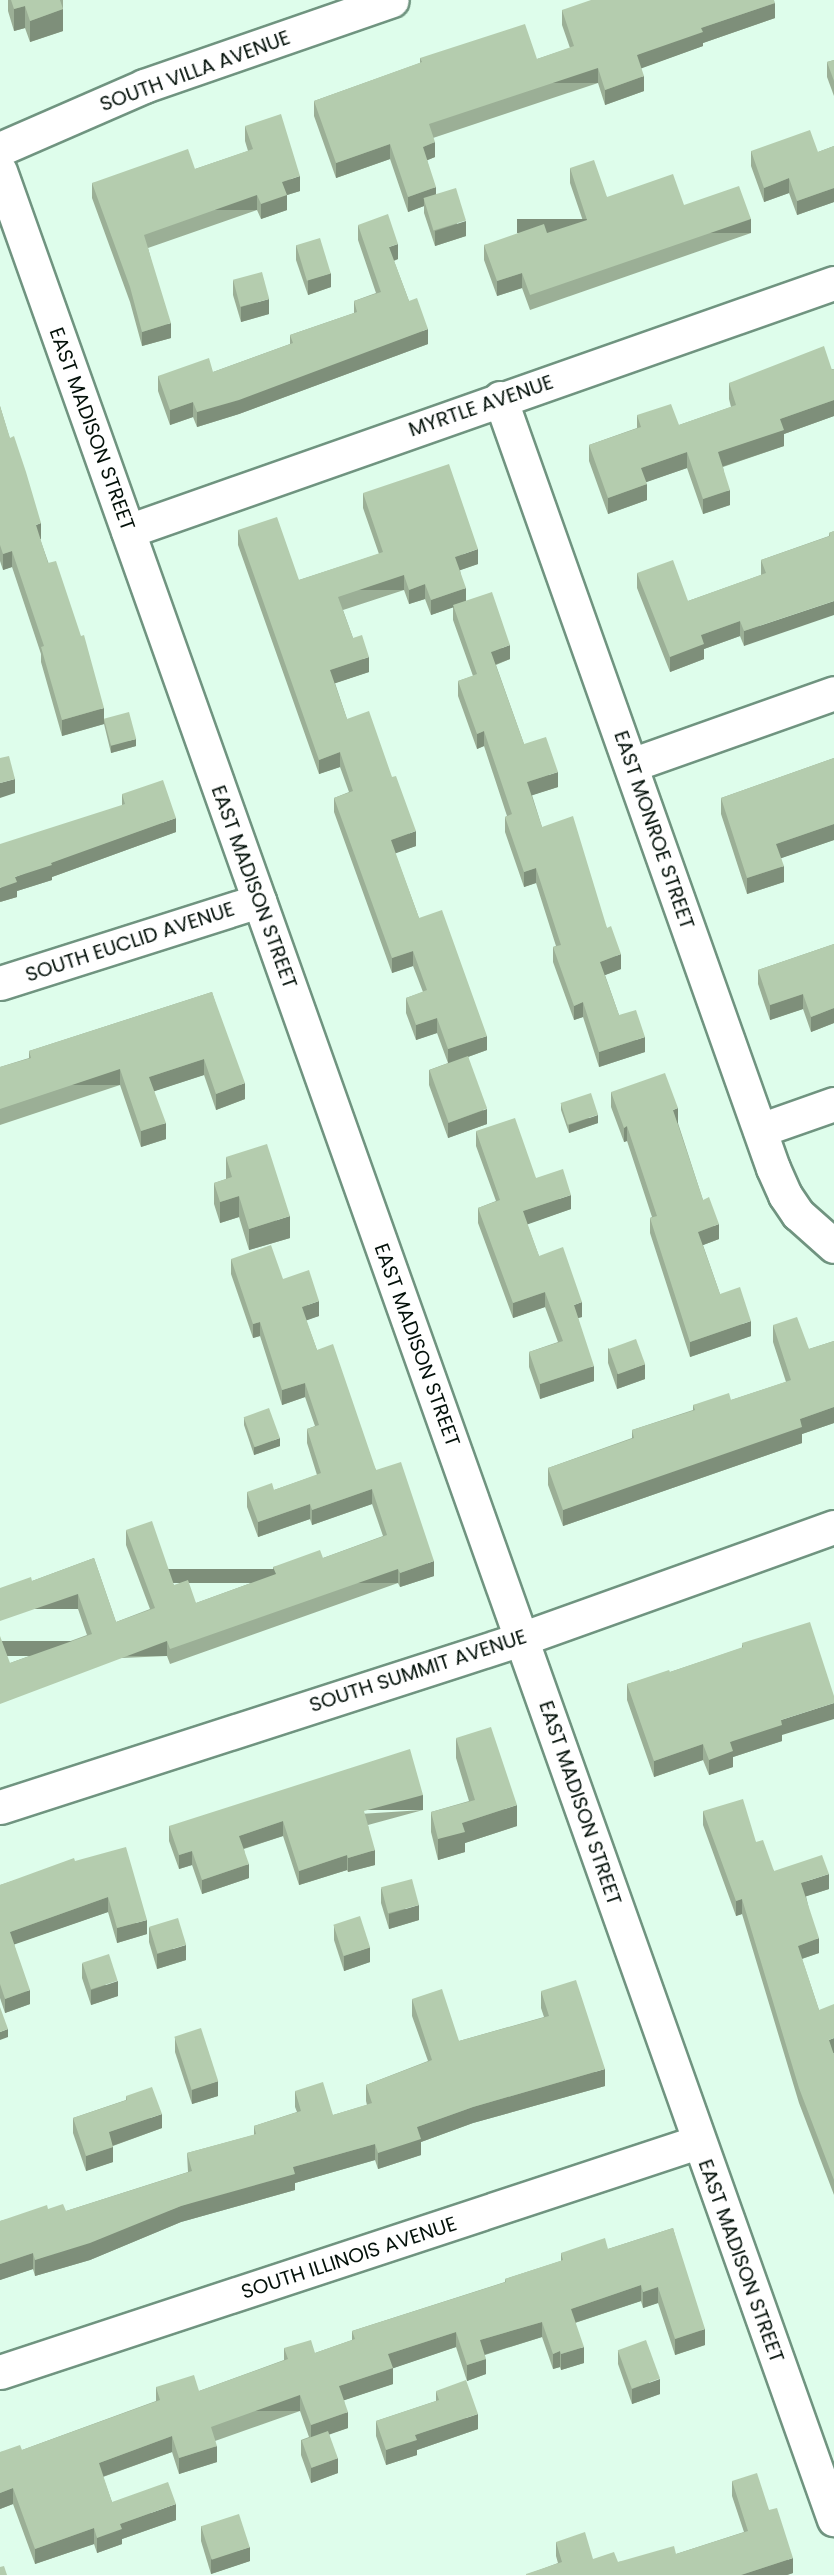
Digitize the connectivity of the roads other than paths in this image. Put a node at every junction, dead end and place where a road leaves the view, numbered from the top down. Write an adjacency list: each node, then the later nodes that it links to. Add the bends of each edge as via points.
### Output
1 (392, 0): 2 (street, SOUTH VILLA AVENUE, via 144,86)
2 (0, 149)
3 (0, 171): 6 (street, EAST MADISON STREET)
4 (834, 283): 5 (street, MYRTLE AVENUE)
5 (500, 398): 6 (street, MYRTLE AVENUE); 8 (street, EAST MONROE STREET)
6 (128, 531): 9 (street, EAST MADISON STREET)
7 (834, 693): 8 (street)
8 (631, 765): 12 (street, EAST MONROE STREET)
9 (259, 901): 10 (street, SOUTH EUCLID AVENUE); 15 (street, EAST MADISON STREET)
10 (0, 983)
11 (834, 1104): 12 (street)
12 (760, 1130): 13 (street, EAST MONROE STREET, via 785,1195 798,1214)
13 (834, 1246)
14 (834, 1527): 15 (street, SOUTH SUMMIT AVENUE)
15 (521, 1639): 16 (street, SOUTH SUMMIT AVENUE); 17 (street, EAST MADISON STREET)
16 (0, 1807)
17 (699, 2142): 18 (street, SOUTH ILLINOIS AVENUE); 19 (street, EAST MADISON STREET)
18 (0, 2372)
19 (834, 2519)

